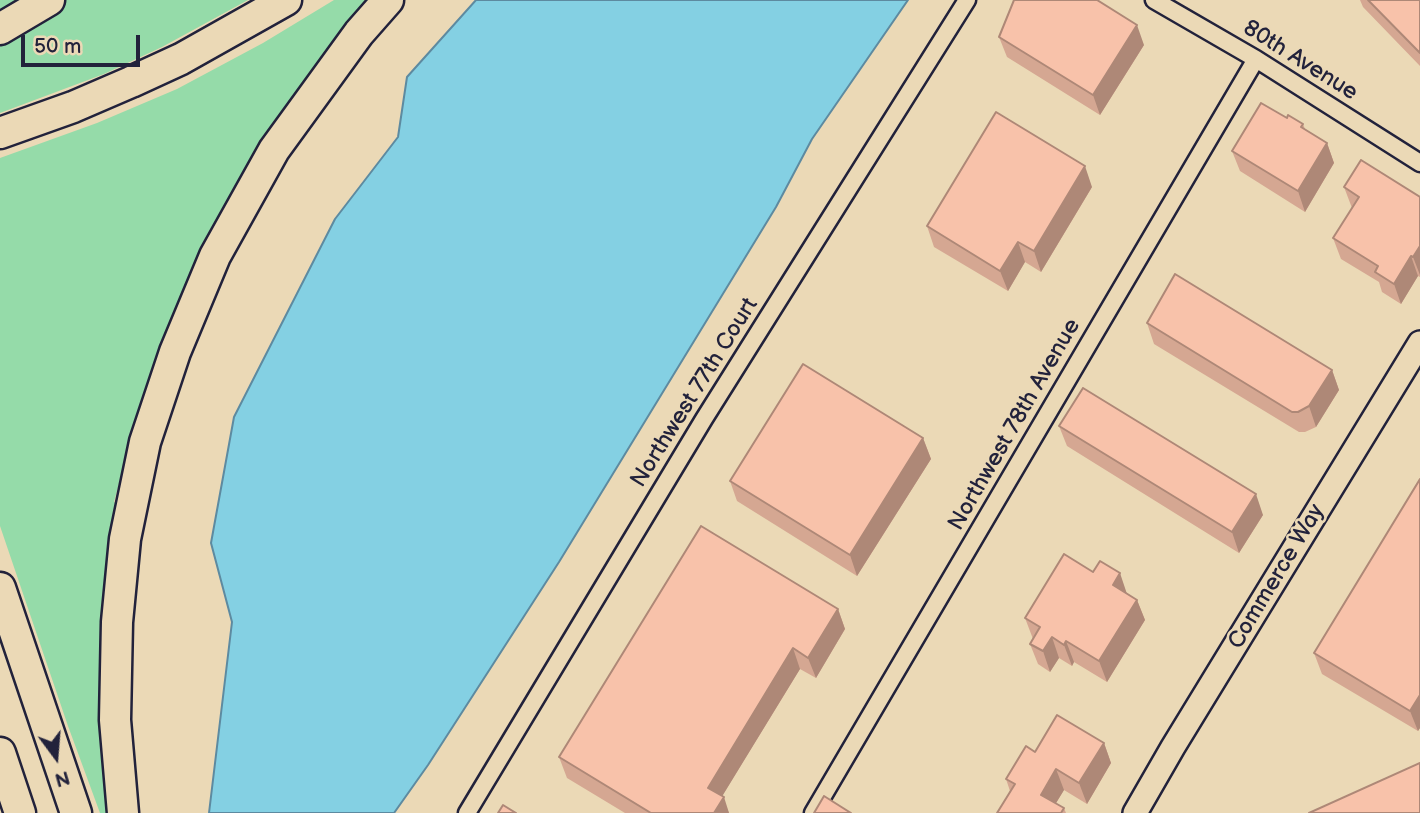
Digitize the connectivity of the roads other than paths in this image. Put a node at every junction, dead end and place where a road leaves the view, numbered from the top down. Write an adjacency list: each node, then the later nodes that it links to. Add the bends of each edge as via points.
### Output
1 (48, 0): 6 (highway)
2 (286, 0): 8 (highway, via 131,82)
3 (388, 0): 17 (highway, via 274,150 215,256 175,352 145,442 125,539 117,622 116,720)
4 (967, 0): 18 (street, Northwest 77th Court, via 704,419)
5 (1154, 0): 7 (street, 80th Avenue)
6 (0, 29)
7 (1256, 59): 9 (street, 80th Avenue); 19 (street, Northwest 78th Avenue)
8 (0, 133)
9 (1420, 163)
10 (1420, 343): 20 (street, Commerce Way)
11 (0, 588): 16 (highway)
12 (0, 640): 15 (highway)
13 (0, 753): 14 (highway)
14 (20, 813)
15 (57, 813)
16 (76, 813)
17 (123, 813)
18 (467, 813)
19 (813, 813)
20 (1135, 813)

